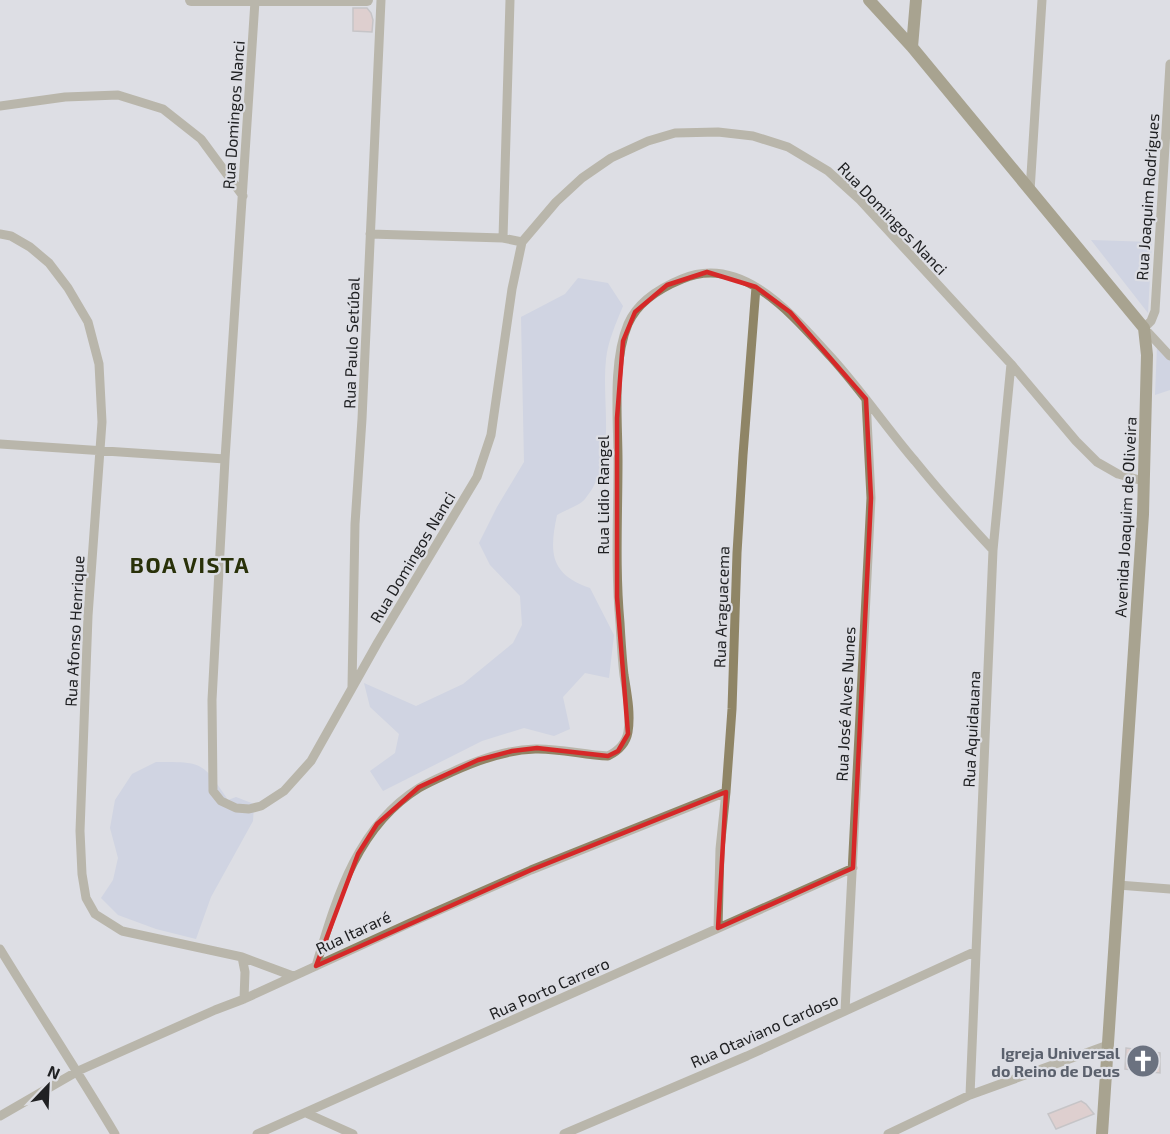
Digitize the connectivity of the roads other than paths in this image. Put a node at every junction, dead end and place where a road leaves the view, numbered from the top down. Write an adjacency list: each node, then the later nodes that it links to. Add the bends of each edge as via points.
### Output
1 (191, 0): 9 (street)
2 (306, 0): 3 (street); 9 (street)
3 (367, 0)
4 (381, 0): 16 (street, Rua Paulo Setúbal)
5 (510, 0): 17 (street)
6 (869, 0): 10 (main road)
7 (916, 0): 10 (main road)
8 (1042, 0): 13 (street)
9 (255, 1): 14 (street, Rua Domingos Nanci)
10 (912, 46): 13 (main road)
11 (1170, 64): 20 (street, Rua Joaquim Rodrigues, via 1155,311)
12 (0, 106): 14 (street, via 118,95 163,109 201,139)
13 (1030, 191): 20 (main road)
14 (243, 197): 26 (street, Rua Domingos Nanci)
15 (0, 234): 25 (street, Rua Afonso Henrique, via 11,236 49,263 88,322 99,364)
16 (370, 234): 17 (street); 29 (street, Rua Paulo Setúbal)
17 (503, 238): 18 (street)
18 (522, 242): 22 (street, Rua Domingos Nanci, via 582,178 611,158 648,141 675,133 753,136 788,147 828,171 860,200); 29 (street, Rua Domingos Nanci, via 491,435 477,477)
19 (756, 287): 23 (street, Rua Lidio Rangel, via 790,312); 30 (street, Rua Araguacema, via 741,487); 38 (street, Rua Lidio Rangel, via 726,274 691,275 651,295 628,323 617,408 617,597 629,708 628,734 622,745 608,756 537,748 512,751 478,760 419,787 377,824 358,854 343,883)
20 (1144, 328): 21 (street); 27 (main road, Avenida Joaquim de Oliveira, via 1147,355)
21 (1170, 356)
22 (1011, 364): 27 (street, Rua Domingos Nanci, via 1097,462 1118,474); 28 (street, Rua Aquidauana)
23 (866, 399): 28 (street, Rua Lidio Rangel, via 952,506); 31 (street, Rua José Alves Nunes, via 871,498)
24 (0, 444): 25 (street)
25 (99, 451): 26 (street); 37 (street, Rua Afonso Henrique, via 80,831 86,898 94,914 122,931)
26 (225, 459): 29 (street, Rua Domingos Nanci, via 212,700 213,791 221,801 249,809 284,791 311,761)
27 (1143, 481): 32 (main road, Avenida Joaquim de Oliveira)
28 (993, 550): 36 (street, Rua Aquidauana)
29 (351, 688)
30 (726, 792): 34 (street, Rua Araguacema); 38 (street, Rua Itararé, via 531,870)
31 (853, 867): 34 (street, Rua Porto Carrero); 41 (street, Rua José Alves Nunes)
32 (1118, 885): 33 (street); 42 (main road, Avenida Joaquim de Oliveira)
33 (1170, 889)
34 (718, 928): 45 (street, Rua Porto Carrero)
35 (0, 949): 43 (street)
36 (976, 951): 41 (street, Rua Otaviano Cardoso); 44 (street, Rua Aquidauana)
37 (242, 957): 39 (street, Rua Afonso Henrique); 40 (street)
38 (316, 966): 39 (street, Rua Itararé)
39 (292, 976): 40 (street, Rua Itararé)
40 (244, 999): 43 (street, Rua Itararé)
41 (845, 1011): 50 (street, Rua Otaviano Cardoso)
42 (1108, 1045): 44 (street); 52 (main road, Avenida Joaquim de Oliveira)
43 (78, 1071): 46 (street, Rua Itararé); 47 (street)
44 (970, 1095): 51 (street)
45 (306, 1113): 48 (street, Rua Porto Carrero); 49 (street)
46 (0, 1116)
47 (116, 1134)
48 (257, 1134)
49 (353, 1134)
50 (564, 1134)
51 (888, 1134)
52 (1102, 1134)

